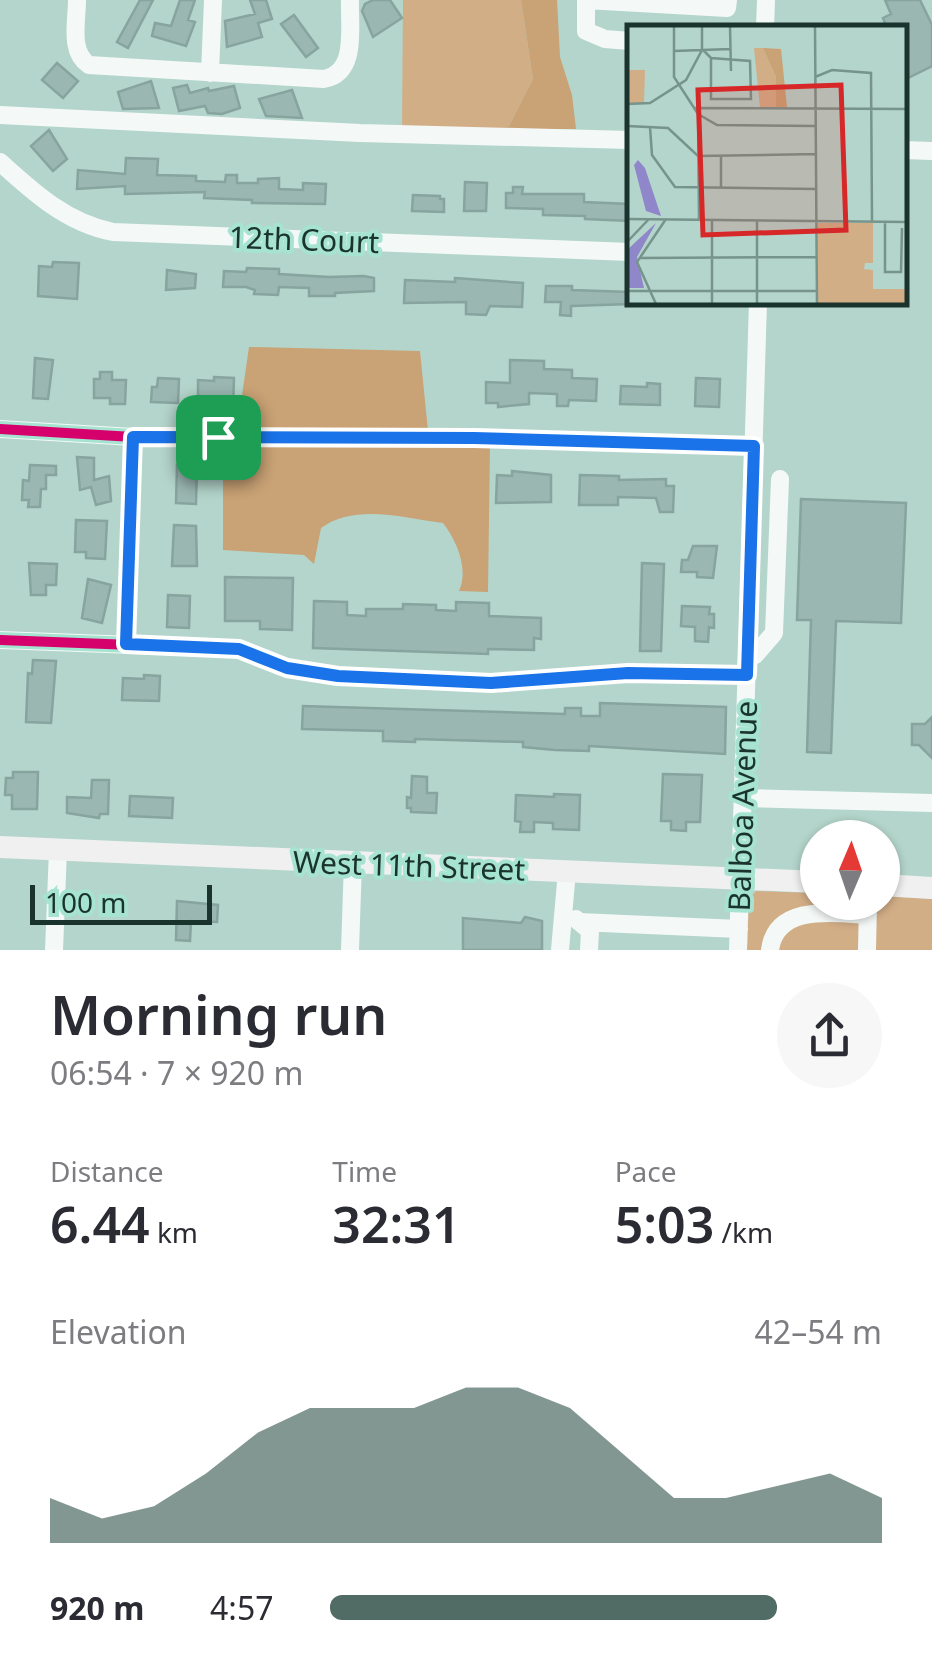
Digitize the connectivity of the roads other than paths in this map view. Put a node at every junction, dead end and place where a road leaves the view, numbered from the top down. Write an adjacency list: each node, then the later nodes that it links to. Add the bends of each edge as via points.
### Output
1 (77, 0): 9 (street, via 76,50 84,63)
2 (213, 0): 9 (street)
3 (350, 0): 9 (street, via 347,63 336,76)
4 (586, 0): 6 (street); 8 (street, via 586,32)
5 (766, 0): 7 (street)
6 (727, 4)
7 (765, 25)
8 (627, 40)
9 (210, 73)
10 (0, 115): 11 (street)
11 (627, 140)
12 (907, 150): 13 (street)
13 (932, 151)
14 (0, 162): 15 (street, 12th Court, via 46,203 113,232)
15 (627, 252)
16 (758, 305): 19 (street, Balboa Avenue)
17 (0, 429): 18 (street)
18 (133, 437): 19 (street); 22 (street)
19 (754, 446): 23 (street, Balboa Avenue)
20 (780, 479): 23 (street, via 774,633)
21 (0, 640): 22 (street)
22 (126, 644): 24 (street, via 239,649 287,668 338,676 491,683 628,673)
23 (748, 655): 24 (street, Balboa Avenue)
24 (747, 675): 25 (street, Balboa Avenue)
25 (742, 798): 26 (street); 31 (street, Balboa Avenue)
26 (932, 802)
27 (0, 848): 28 (main road, West 11th Street)
28 (58, 850): 29 (main road, West 11th Street); 40 (street)
29 (353, 862): 30 (main road, West 11th Street); 41 (street)
30 (567, 871): 31 (main road, West 11th Street); 35 (street)
31 (740, 879): 32 (main road, West 11th Street); 39 (street, Balboa Avenue)
32 (800, 881)
33 (900, 886): 34 (main road)
34 (932, 888)
35 (565, 909): 38 (street); 42 (street)
36 (800, 917): 45 (street, via 785,920)
37 (868, 920): 46 (street)
38 (580, 922): 39 (street); 43 (street, via 590,932)
39 (738, 928): 44 (street, Balboa Avenue)
40 (54, 950)
41 (350, 950)
42 (560, 950)
43 (589, 950)
44 (738, 950)
45 (770, 950)
46 (867, 950)

